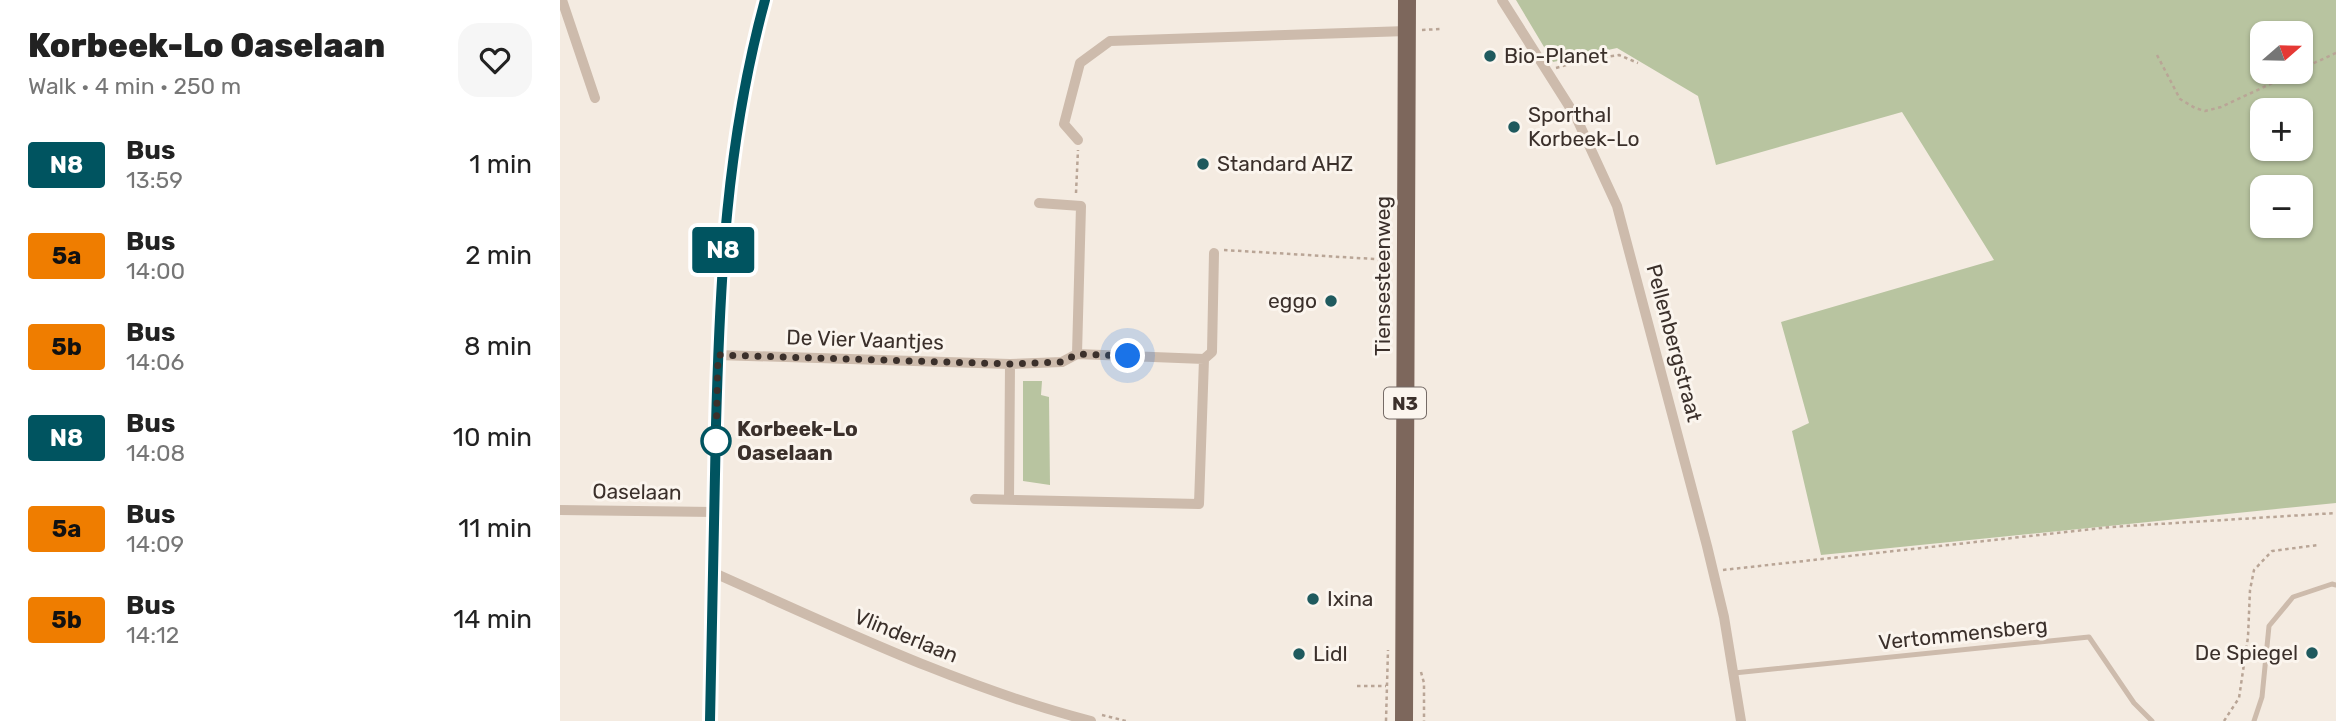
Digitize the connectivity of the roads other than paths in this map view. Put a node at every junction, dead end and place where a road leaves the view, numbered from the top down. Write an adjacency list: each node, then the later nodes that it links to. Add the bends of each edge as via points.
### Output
1 (562, 0): 6 (street)
2 (765, 0): 11 (street, via 737,129 721,269)
3 (1407, 0): 5 (main road, Tiensesteenweg / N3)
4 (1502, 0): 20 (street, Pellenbergstraat, via 1576,117 1617,206 1713,571)
5 (1407, 30): 7 (street, via 1110,41 1080,64 1064,124); 23 (main road, Tiensesteenweg / N3)
6 (595, 98)
7 (1078, 140)
8 (1039, 203): 10 (street, via 1082,206)
9 (1214, 253): 12 (street, via 1212,352)
10 (1077, 354): 12 (street, De Vier Vaantjes); 13 (street, De Vier Vaantjes, via 1062,362)
11 (718, 355): 13 (street, De Vier Vaantjes); 17 (street)
12 (1205, 359): 15 (street, via 1199,504)
13 (1010, 364): 15 (street)
14 (975, 499): 15 (street)
15 (1009, 500)
16 (560, 510): 17 (street, Oaselaan)
17 (714, 512): 18 (street)
18 (712, 572): 21 (street, Vlinderlaan, via 931,667 1021,701); 22 (street)
19 (2336, 585): 26 (lane, via 2293,597 2269,626 2262,697)
20 (1734, 673): 24 (street, Pellenbergstraat); 25 (lane, Vertommensberg, via 2089,637 2134,703)
21 (1092, 717)
22 (710, 721)
23 (1404, 721)
24 (1741, 721)
25 (2152, 721)
26 (2254, 721)

